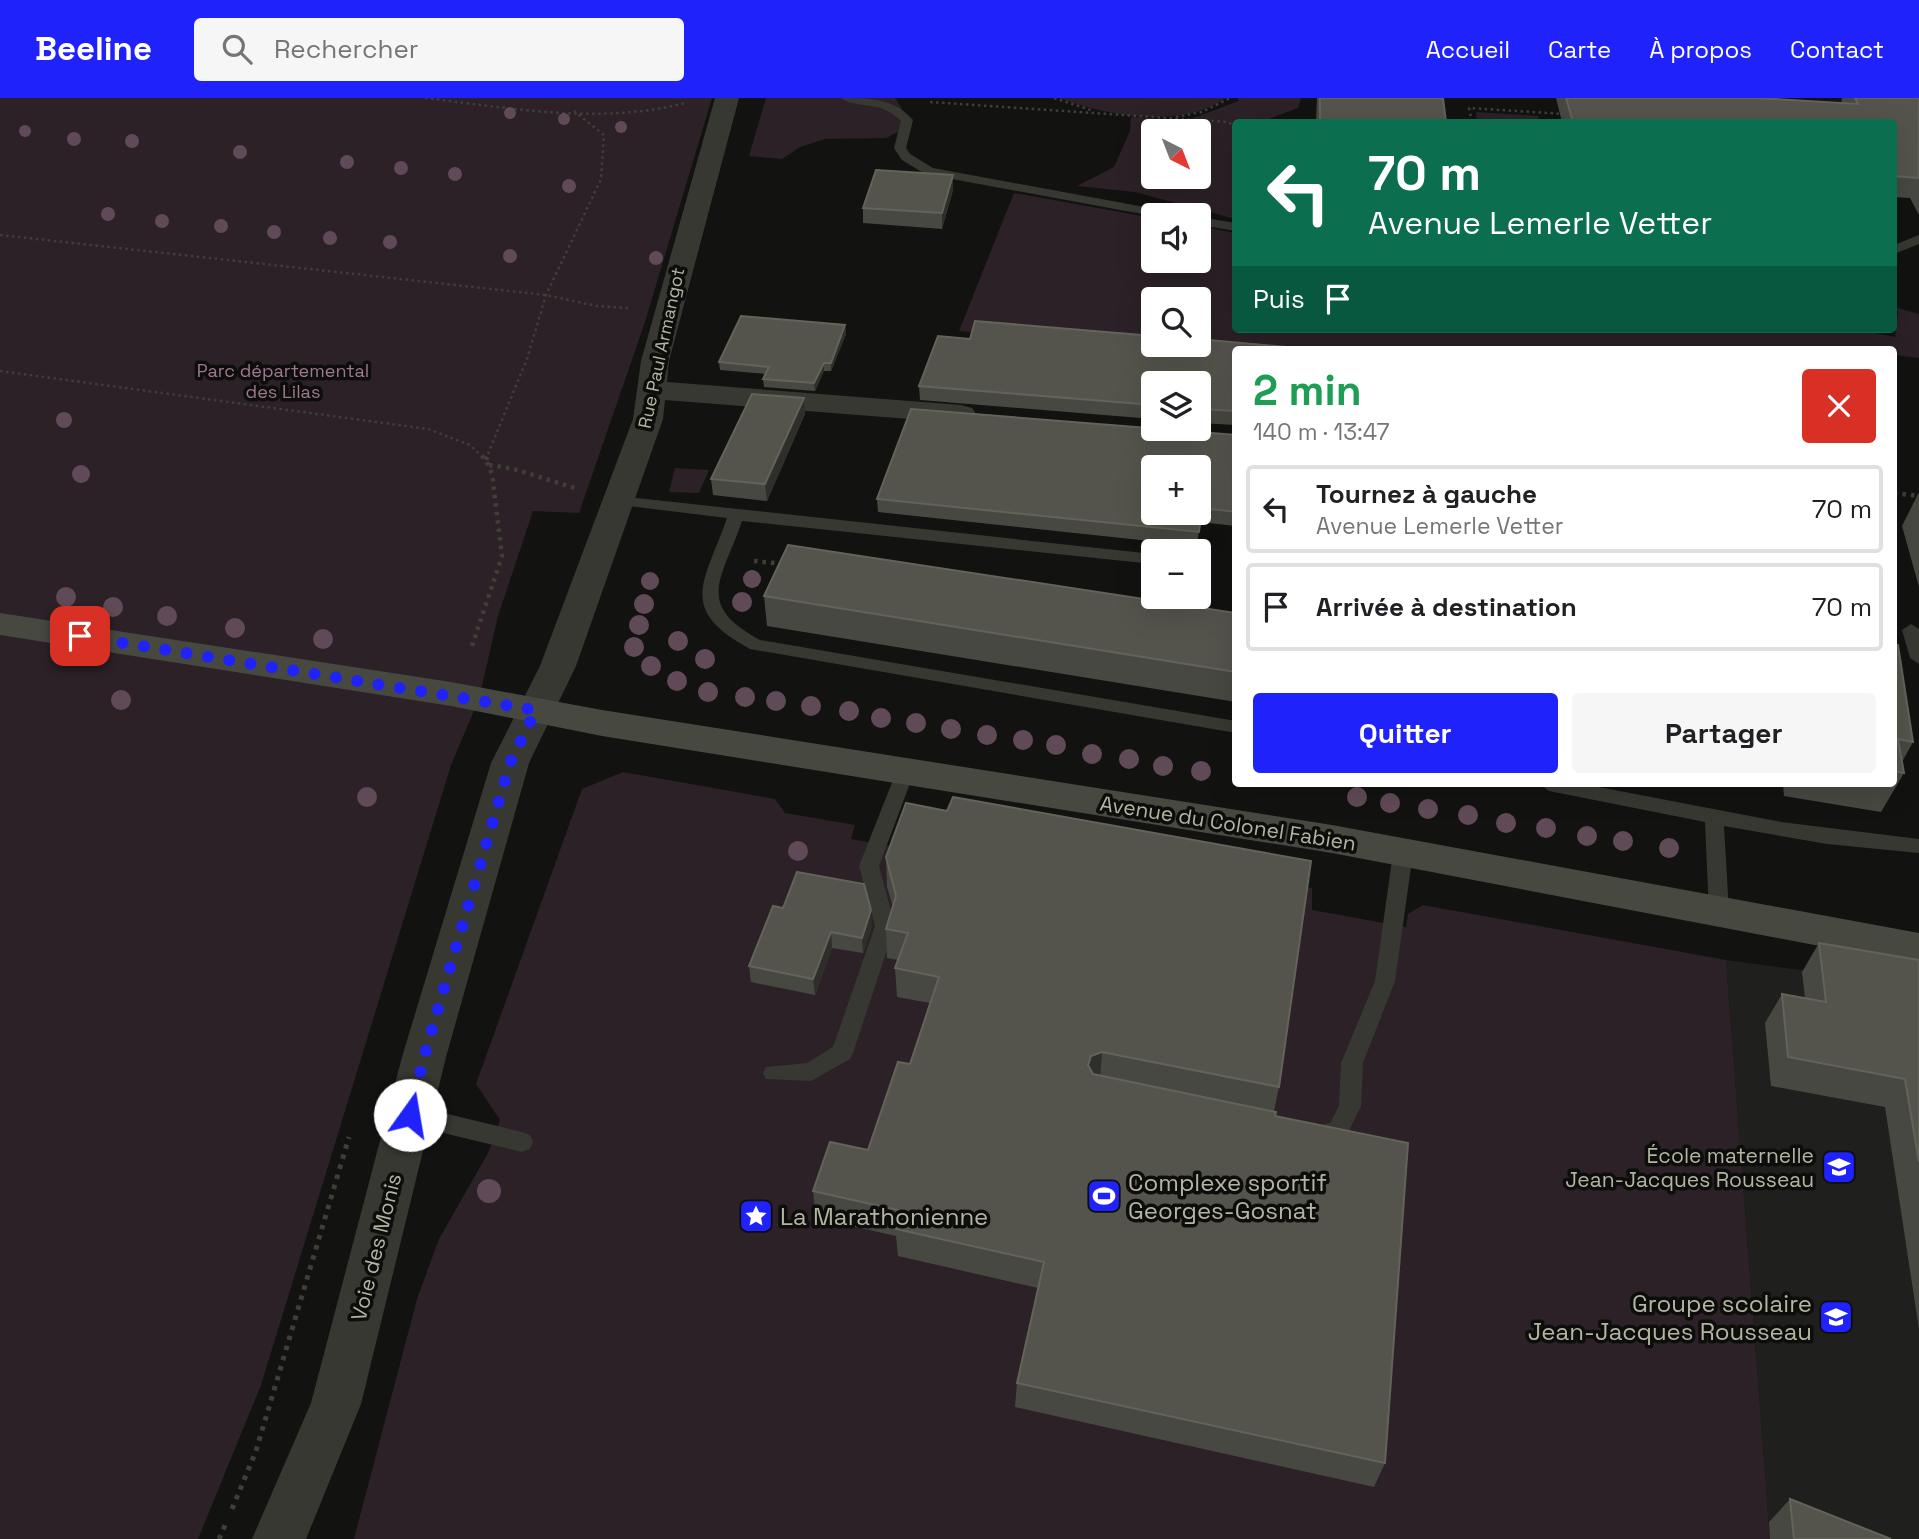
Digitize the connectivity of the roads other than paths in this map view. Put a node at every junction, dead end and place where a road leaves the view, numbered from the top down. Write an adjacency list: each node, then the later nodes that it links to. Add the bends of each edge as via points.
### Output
1 (727, 98): 8 (street, Rue Paul Armangot, via 658,348)
2 (847, 98): 3 (lane, via 892,107 907,120 900,148 929,171)
3 (1141, 210)
4 (1211, 223): 5 (lane)
5 (1232, 227)
6 (1919, 239): 7 (lane)
7 (1897, 249)
8 (653, 390): 9 (street); 10 (street, Rue Paul Armangot, via 648,419)
9 (986, 416)
10 (618, 501): 11 (lane); 16 (street, Rue Paul Armangot, via 558,666)
11 (736, 515): 12 (lane); 17 (lane, via 709,590 709,605 726,629 756,645)
12 (1141, 558)
13 (0, 624): 16 (street, Avenue du Colonel Fabien)
14 (1911, 630): 15 (lane)
15 (1919, 658)
16 (536, 710): 18 (street, Avenue du Colonel Fabien); 26 (street, Voie des Monis, via 510,763)
17 (1232, 726)
18 (906, 771): 22 (street, Avenue du Colonel Fabien); 25 (lane, via 869,866 886,926 842,1054 811,1072)
19 (1564, 787): 20 (lane)
20 (1714, 816): 21 (lane, via 1887,845); 23 (lane)
21 (1919, 846)
22 (1403, 853): 23 (street, Avenue du Colonel Fabien); 27 (lane, via 1385,981 1352,1063 1345,1121 1338,1132 1326,1135)
23 (1719, 912): 24 (street, Avenue du Colonel Fabien)
24 (1919, 949)
25 (774, 1073)
26 (410, 1115): 28 (lane); 29 (street, Voie des Monis, via 336,1404)
27 (1295, 1133)
28 (522, 1142)
29 (279, 1539)

